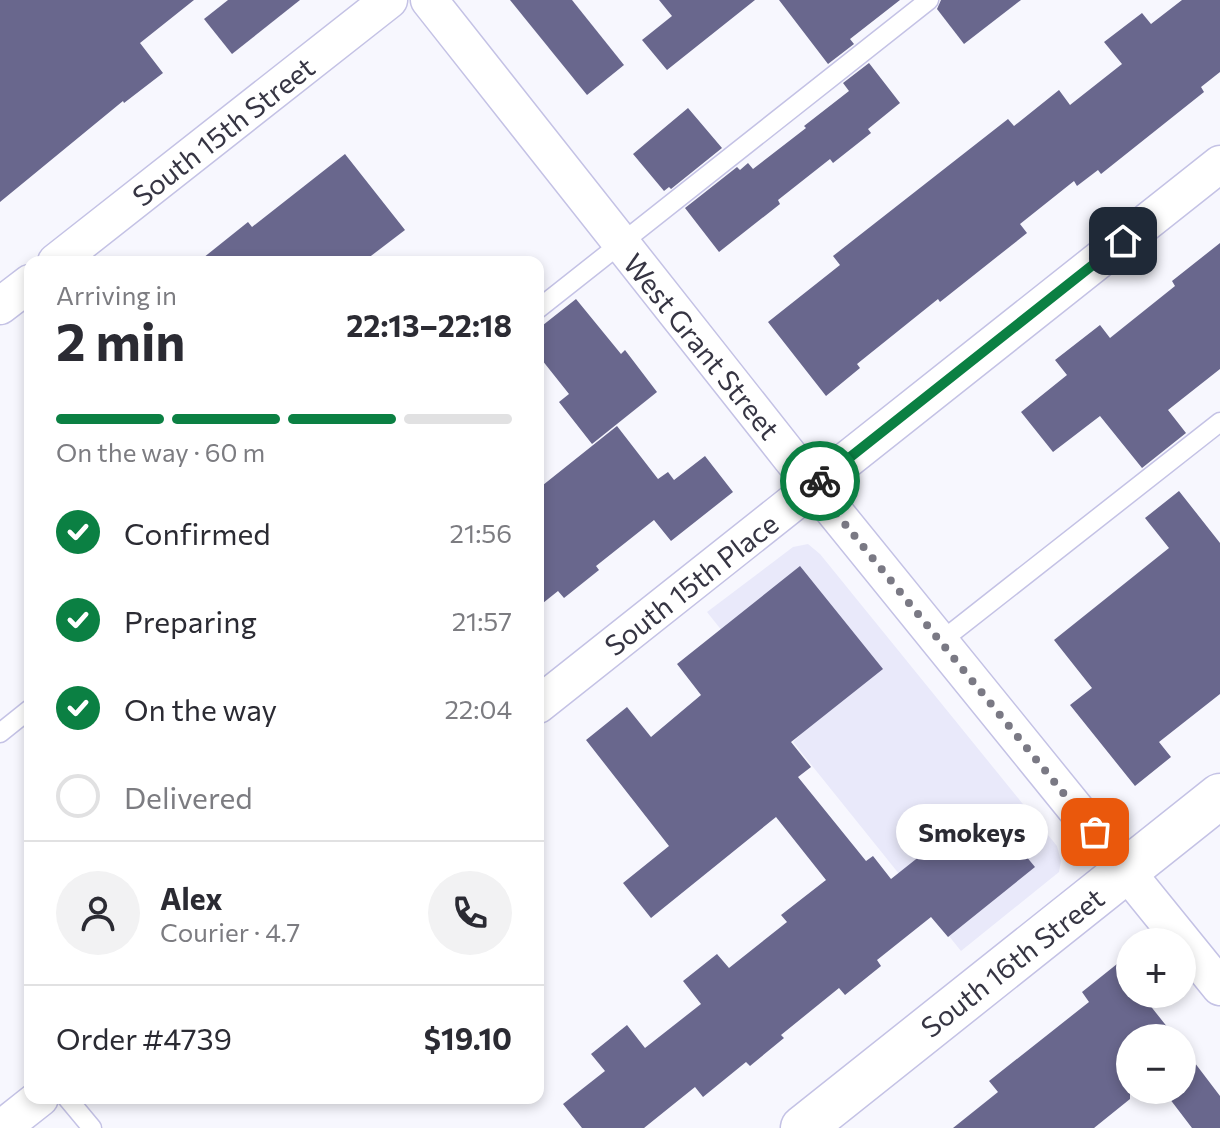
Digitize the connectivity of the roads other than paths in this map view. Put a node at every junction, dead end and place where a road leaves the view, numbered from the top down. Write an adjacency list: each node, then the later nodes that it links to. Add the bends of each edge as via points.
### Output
1 (389, 0): 6 (street, South 15th Street)
2 (429, 0): 5 (street, West Grant Street)
3 (929, 0): 5 (lane)
4 (1220, 164): 11 (street, South 15th Place)
5 (620, 244): 8 (lane); 11 (street, West Grant Street)
6 (64, 256)
7 (24, 288): 9 (street)
8 (544, 304)
9 (0, 306)
10 (1220, 422): 12 (lane)
11 (814, 486): 12 (street, West Grant Street); 13 (street, South 15th Place)
12 (940, 642): 17 (street, West Grant Street)
13 (544, 700)
14 (24, 714): 15 (lane)
15 (0, 733)
16 (1220, 796): 17 (main road, South 16th Street)
17 (1127, 871): 18 (street, West Grant Street); 23 (main road, South 16th Street)
18 (1220, 987)
19 (32, 1104): 21 (street)
20 (72, 1104): 22 (lane)
21 (2, 1128)
22 (92, 1128)
23 (803, 1128)

